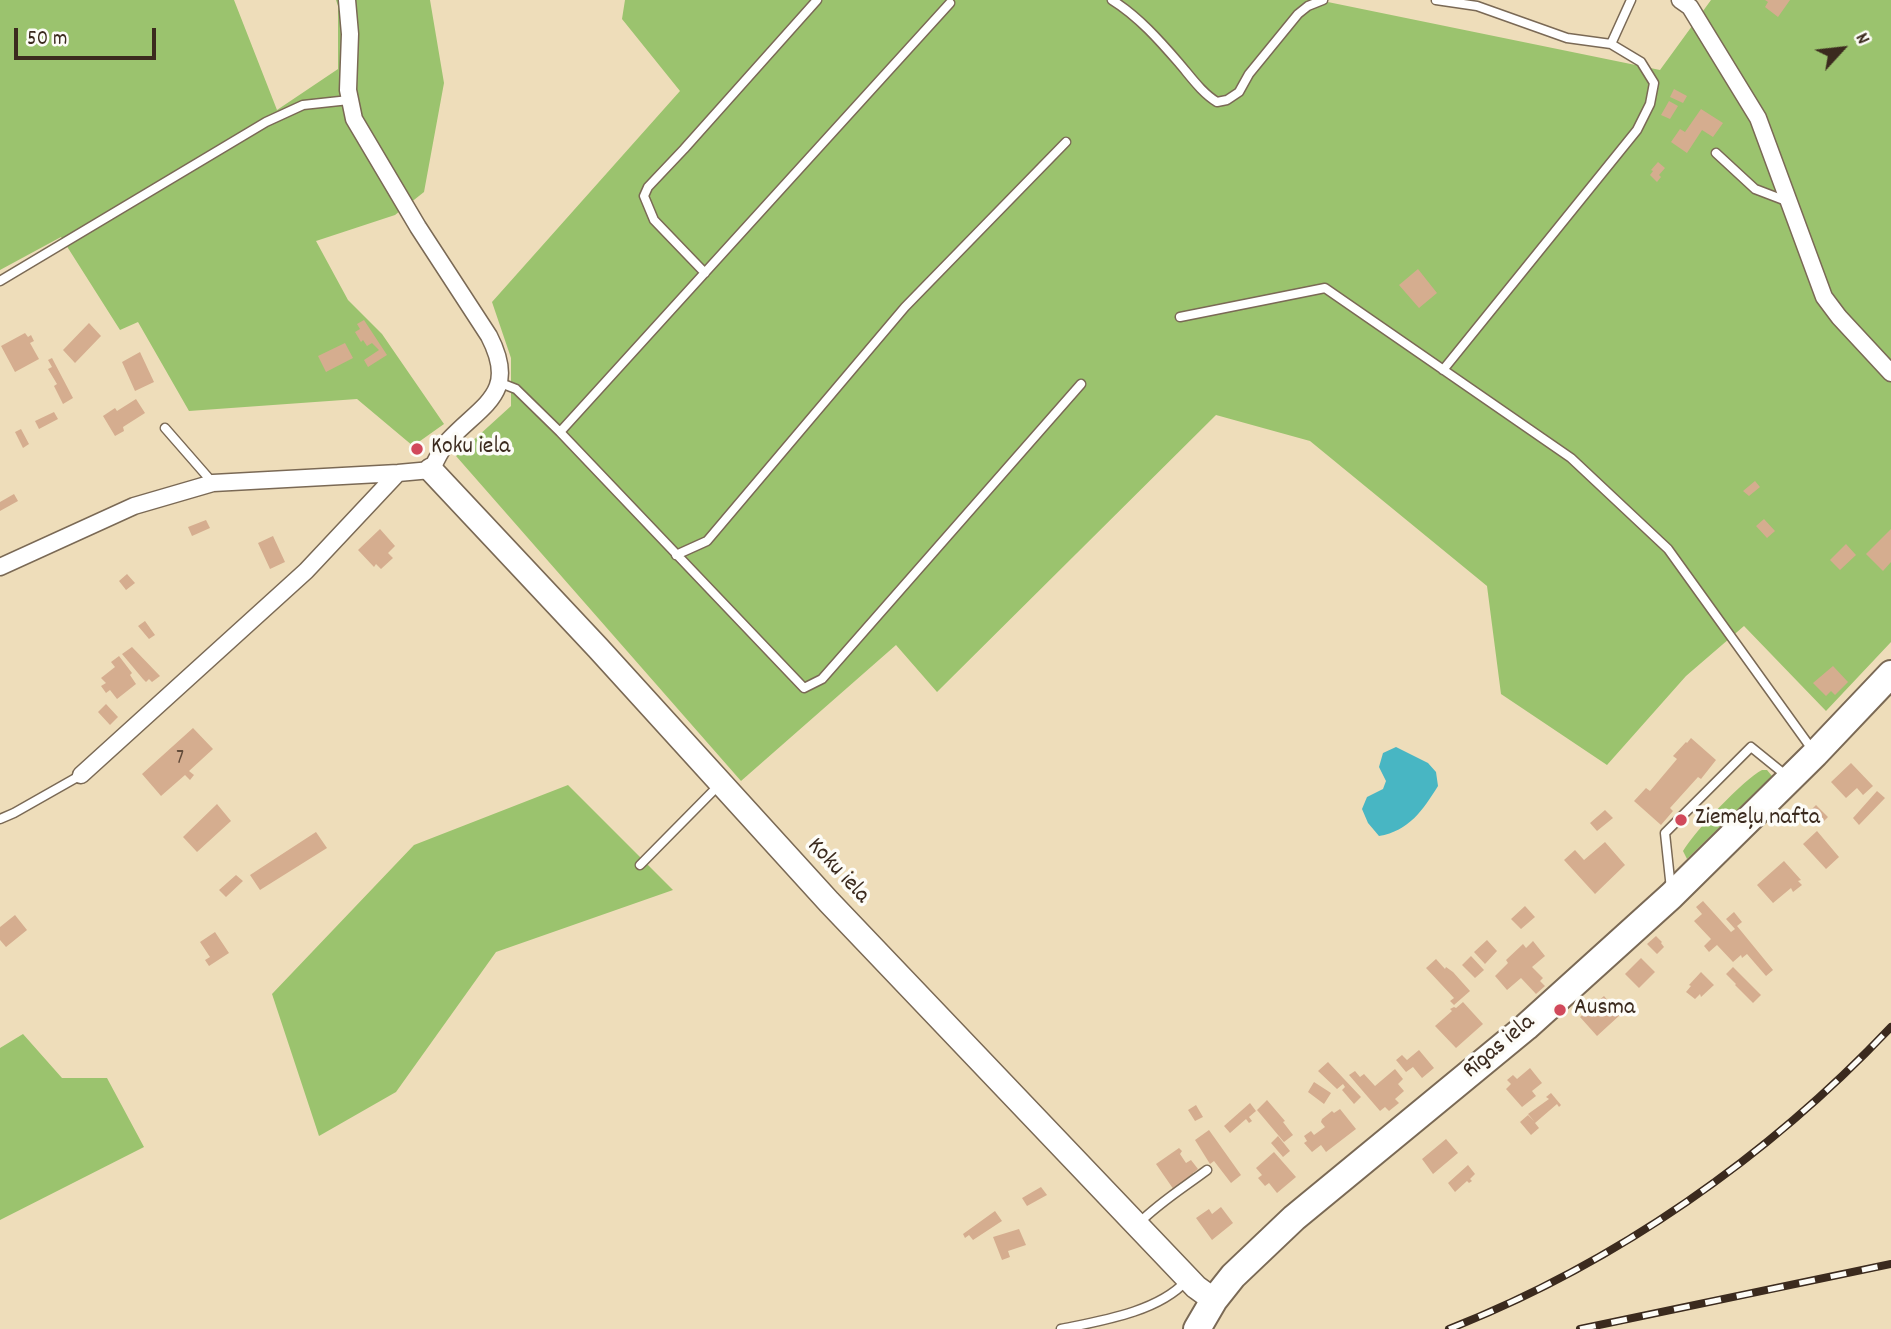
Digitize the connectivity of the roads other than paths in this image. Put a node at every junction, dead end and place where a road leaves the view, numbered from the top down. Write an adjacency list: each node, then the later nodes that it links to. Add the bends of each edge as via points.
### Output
1 (347, 0): 10 (street)
2 (817, 0): 14 (lane, via 644,196 654,220)
3 (1112, 0): 4 (lane, via 1162,43 1217,102 1239,92 1298,14)
4 (1323, 0)
5 (1436, 0): 9 (lane, via 1477,6 1567,38)
6 (1631, 0): 9 (lane)
7 (1680, 0): 13 (street, via 1689,7 1758,118)
8 (950, 2): 14 (lane)
9 (1611, 44): 17 (lane, via 1641,62 1654,83 1637,130)
10 (349, 100): 15 (lane, via 303,105 266,122); 19 (street, via 354,119 379,162 489,336 501,365)
11 (1066, 142): 26 (lane, via 905,307 707,541)
12 (1716, 153): 13 (lane, via 1755,190)
13 (1789, 202): 18 (street, via 1824,298)
14 (705, 273): 22 (lane)
15 (0, 281)
16 (1180, 317): 17 (lane, via 1325,288)
17 (1443, 370): 29 (lane, via 1571,458 1668,549)
18 (1891, 373)
19 (498, 382): 22 (lane, via 516,389); 23 (street, via 486,407 447,443)
20 (1080, 383): 26 (lane, via 822,679 804,688)
21 (165, 428): 25 (lane)
22 (561, 432): 26 (lane)
23 (431, 470): 24 (street); 32 (street, Koku iela)
24 (398, 473): 25 (street); 30 (street, via 306,571)
25 (213, 483): 27 (street, via 134,506)
26 (676, 555)
27 (0, 567)
28 (1891, 674): 29 (main road, Rīgas iela)
29 (1815, 754): 31 (main road, Rīgas iela)
30 (81, 775): 33 (lane)
31 (1790, 779): 35 (main road, Rīgas iela); 35 (lane, via 1751,747 1665,833)
32 (721, 783): 34 (lane); 37 (street, Koku iela)
33 (0, 819)
34 (640, 864)
35 (1671, 895): 39 (main road, Rīgas iela, via 1525,1027 1294,1218)
36 (1207, 1170): 37 (lane)
37 (1137, 1225): 38 (street, Koku iela)
38 (1188, 1279): 39 (street, Koku iela); 40 (lane, via 1133,1312)
39 (1214, 1300): 41 (main road, Rīgas iela)
40 (1061, 1329)
41 (1197, 1329)

